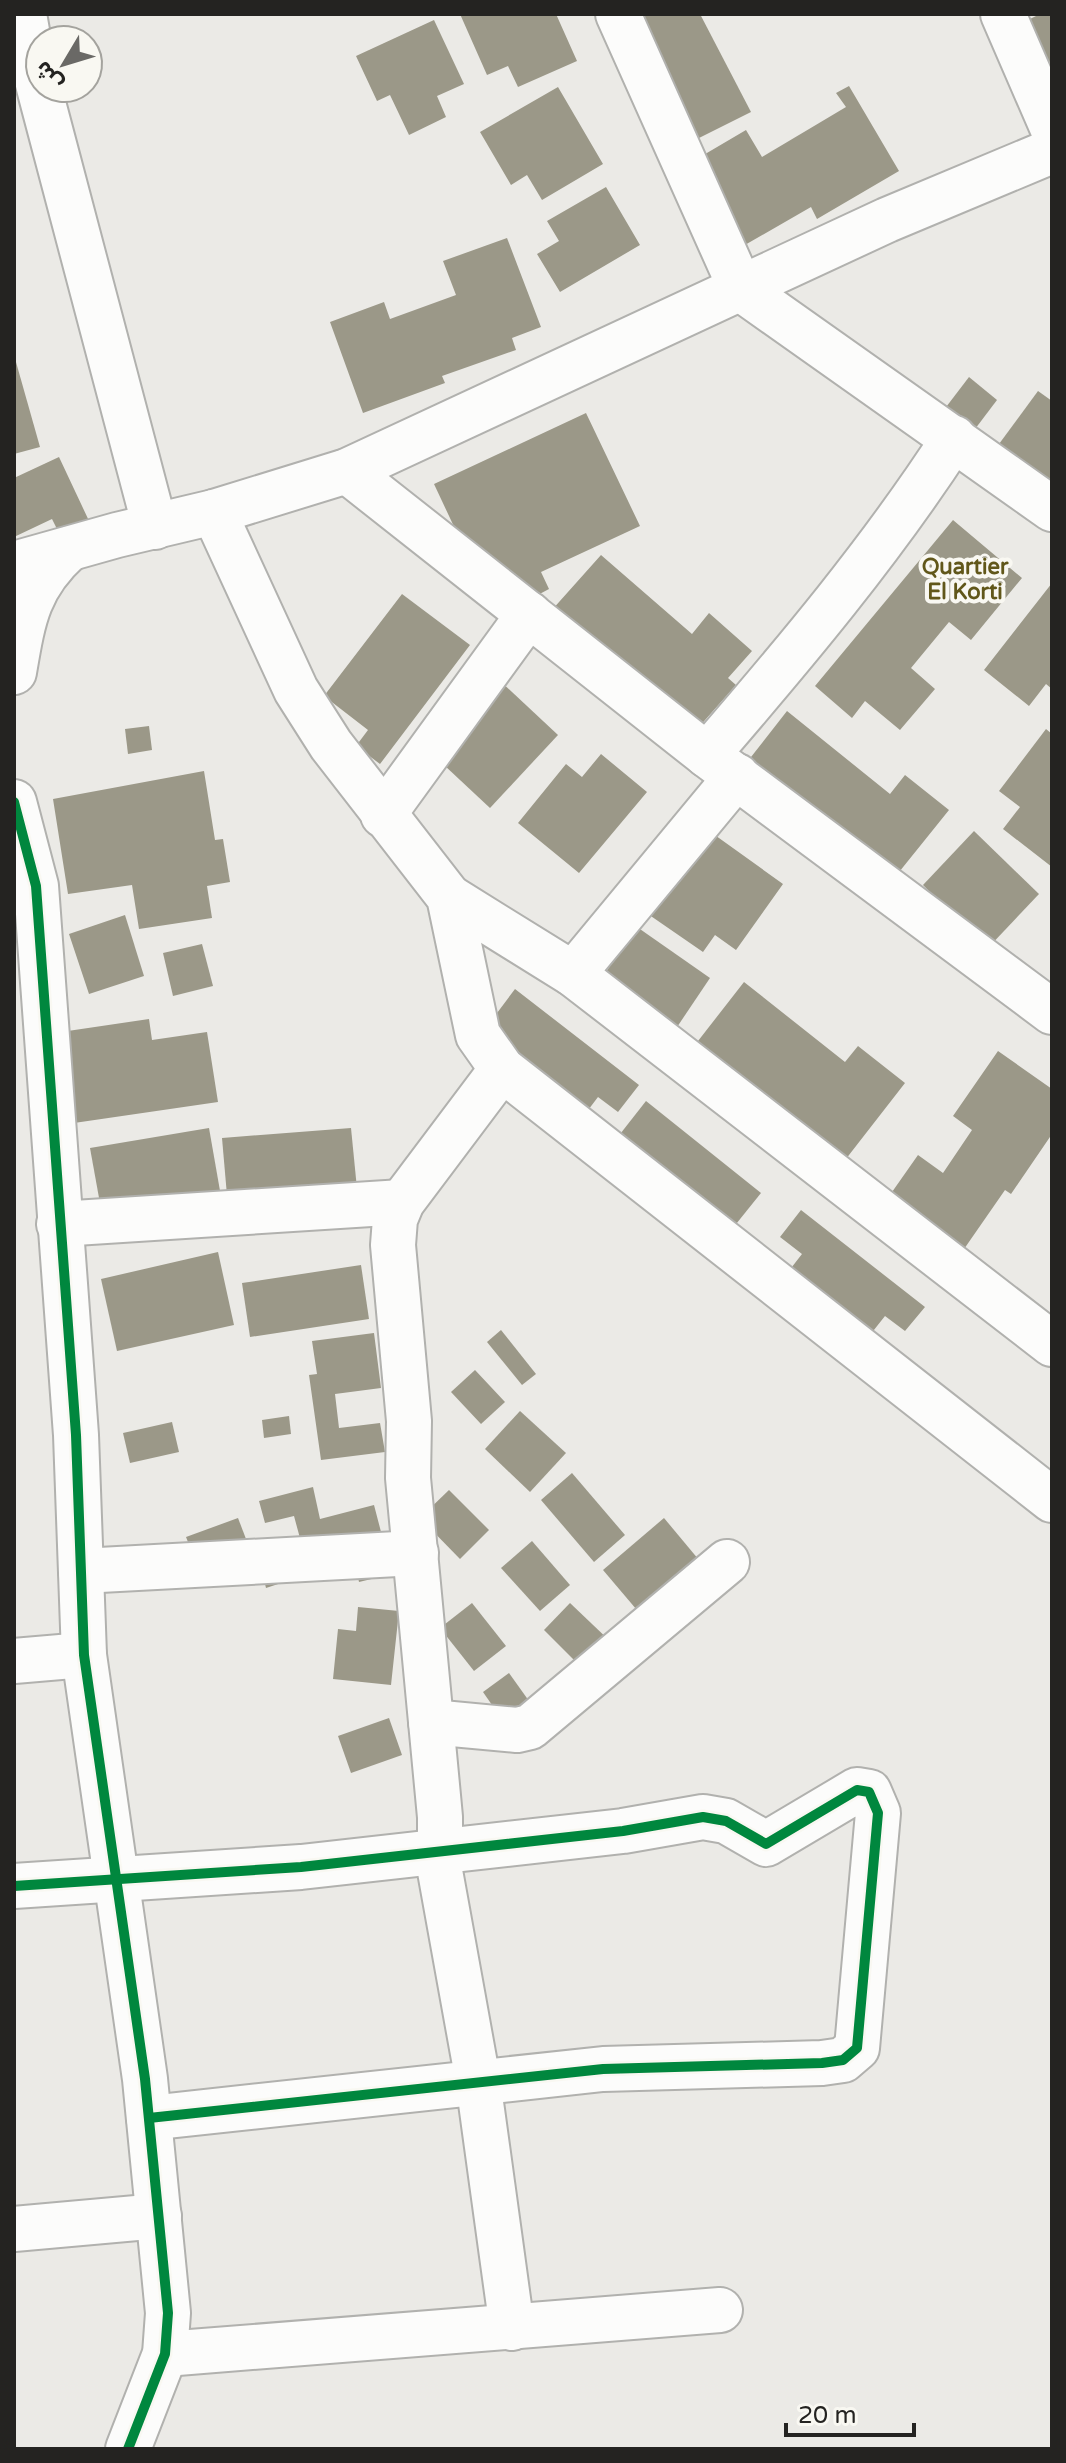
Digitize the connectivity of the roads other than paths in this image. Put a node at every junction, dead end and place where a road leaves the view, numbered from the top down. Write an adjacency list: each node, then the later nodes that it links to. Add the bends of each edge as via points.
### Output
1 (24, 14): 11 (street)
2 (618, 14): 6 (street)
3 (1003, 14): 4 (street)
4 (1052, 127)
5 (1052, 151): 6 (street)
6 (741, 289): 7 (street); 8 (street)
7 (954, 438): 9 (street); 16 (street)
8 (347, 471): 10 (street); 14 (street)
9 (1052, 509)
10 (214, 512): 11 (street); 18 (street, via 296,690)
11 (155, 527): 12 (street)
12 (69, 549): 13 (street); 15 (street, via 47,569 29,600)
13 (14, 564)
14 (529, 614): 16 (street); 18 (street)
15 (14, 672)
16 (722, 766): 20 (street); 21 (street)
17 (14, 802): 24 (street, via 36,886)
18 (383, 815): 19 (street)
19 (449, 897): 20 (street); 22 (street, via 478,1035)
20 (573, 974): 25 (street)
21 (1045, 993)
22 (502, 1069): 23 (street); 26 (street)
23 (402, 1202): 24 (street); 27 (street, via 393,1245)
24 (59, 1224): 29 (street)
25 (1052, 1344)
26 (1052, 1500)
27 (416, 1553): 29 (street); 32 (street)
28 (727, 1562): 32 (street, via 530,1727)
29 (81, 1571): 30 (street)
30 (84, 1655): 31 (street); 34 (street)
31 (14, 1661)
32 (431, 1722): 33 (street)
33 (440, 1851): 34 (street); 36 (street); 36 (street, via 703,1817 726,1821 766,1844 857,1790 869,1792 878,1813 857,2048 843,2060 603,2069)
34 (116, 1879): 35 (street); 37 (street)
35 (14, 1886)
36 (478, 2081): 37 (street); 41 (street)
37 (149, 2118): 38 (street)
38 (159, 2216): 39 (street); 42 (street, via 168,2313)
39 (14, 2229)
40 (720, 2310): 41 (street)
41 (512, 2328): 42 (street)
42 (165, 2354): 43 (street)
43 (128, 2449)

